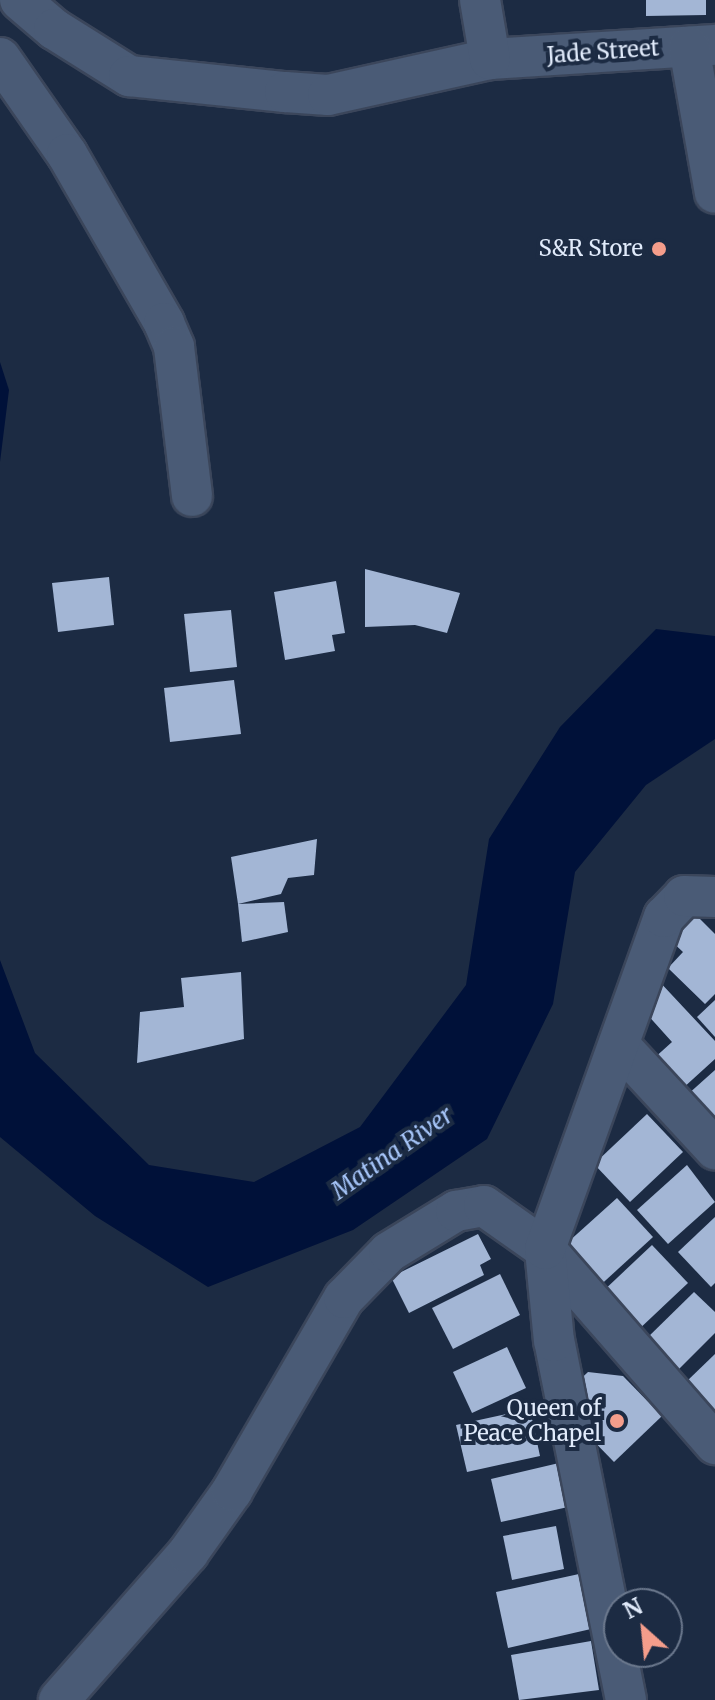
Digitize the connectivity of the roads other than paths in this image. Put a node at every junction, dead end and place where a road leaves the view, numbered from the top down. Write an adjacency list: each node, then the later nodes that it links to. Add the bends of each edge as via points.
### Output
1 (20, 0): 5 (street, Jade Street, via 54,29 129,76 328,95)
2 (480, 0): 5 (street)
3 (702, 46): 5 (street, Jade Street); 6 (street)
4 (0, 58): 7 (street, via 67,154 164,323 174,347)
5 (490, 59)
6 (715, 193)
7 (192, 496)
8 (715, 897): 9 (street, via 684,896 668,910)
9 (619, 1045): 10 (street); 11 (street)
10 (715, 1149)
11 (545, 1249): 12 (street); 13 (street, via 502,1216 470,1206 425,1227 363,1274 316,1340 232,1491 197,1541); 14 (street, via 554,1341)
12 (715, 1444)
13 (59, 1700)
14 (626, 1700)

